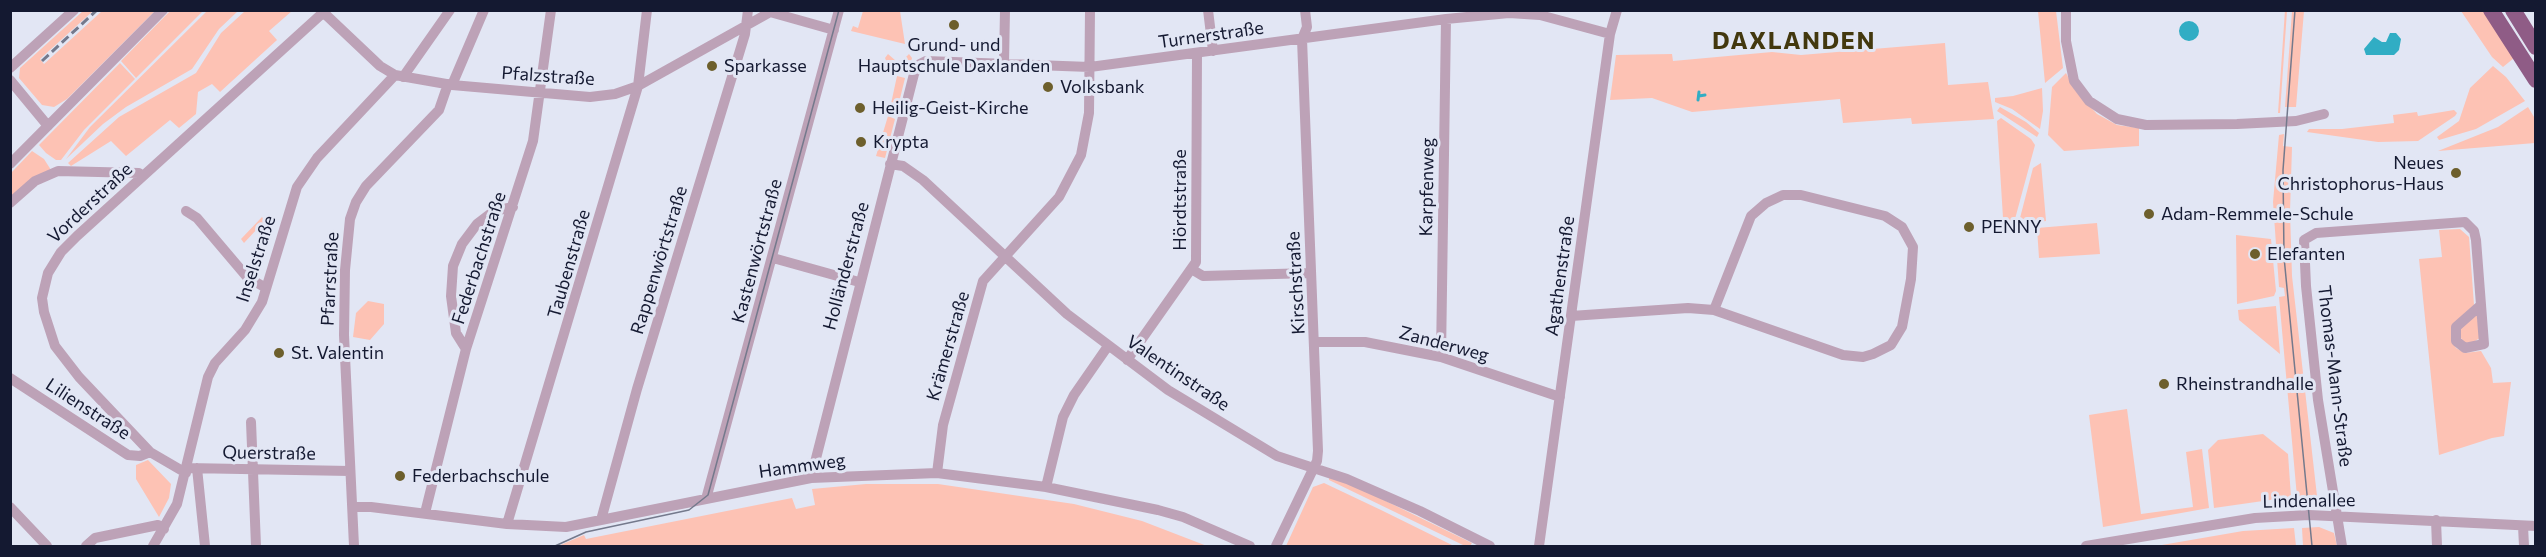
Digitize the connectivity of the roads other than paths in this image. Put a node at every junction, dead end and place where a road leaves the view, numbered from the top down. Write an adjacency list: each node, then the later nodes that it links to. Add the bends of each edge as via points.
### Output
1 (74, 10): 31 (street)
2 (163, 10): 39 (street)
3 (450, 10): 32 (street, Inselstraße)
4 (484, 10): 35 (street, Pfarrstraße)
5 (551, 10): 37 (street, Federbachstraße)
6 (647, 10): 36 (street, Taubenstraße)
7 (748, 10): 21 (street, Rappenwörtstraße)
8 (839, 10): 22 (street, Kastenwörtstraße)
9 (1005, 10): 28 (street)
10 (1090, 10): 30 (street, Krämerstraße)
11 (1208, 10): 26 (street)
12 (1305, 10): 24 (street, Kirschstraße, via 1307,27)
13 (1617, 10): 23 (street, Agathenstraße)
14 (2066, 10): 38 (street, via 2066,42 2074,81 2089,101 2117,119 2142,125 2237,124 2296,121)
15 (2491, 10): 34 (highway)
16 (2513, 10): 25 (highway)
17 (772, 11): 21 (street, Pfalzstraße); 22 (street)
18 (325, 12): 32 (street, Pfalzstraße, via 380,66); 42 (street, Vorderstraße)
19 (1508, 12): 20 (street, Turnerstraße); 23 (street, Turnerstraße, via 1540,15)
20 (1446, 19): 24 (street, Turnerstraße); 58 (street, Karpfenweg)
21 (747, 26): 36 (street, Pfalzstraße); 77 (street, Rappenwörtstraße)
22 (834, 30): 47 (street, Kastenwörtstraße)
23 (1610, 34): 54 (street, Agathenstraße)
24 (1302, 39): 26 (street, Turnerstraße); 49 (street, Kirschstraße)
25 (2535, 47)
26 (1213, 51): 27 (street, Turnerstraße)
27 (1197, 53): 30 (street, Turnerstraße); 48 (street, Hördtstraße)
28 (1004, 63): 29 (street, Turnerstraße, via 934,60); 30 (street, Turnerstraße)
29 (920, 64): 41 (street, Holländerstraße)
30 (1090, 67): 46 (street, Krämerstraße, via 1088,128 1077,166 1053,206)
31 (10, 68)
32 (399, 76): 35 (street, Pfalzstraße); 51 (street, Inselstraße, via 304,174)
33 (10, 80): 39 (street)
34 (2535, 81)
35 (450, 85): 37 (street, Pfalzstraße); 67 (street, Pfarrstraße, via 439,110 366,186 350,219 344,335)
36 (638, 86): 37 (street, Pfalzstraße, via 607,96 573,98); 79 (street, Taubenstraße)
37 (540, 94): 44 (street, Federbachstraße, via 534,141)
38 (2324, 114)
39 (48, 126): 40 (street)
40 (10, 164)
41 (890, 164): 46 (street, Valentinstraße, via 903,166 923,180); 50 (street, Holländerstraße)
42 (142, 176): 43 (street, via 58,171 35,181); 63 (street, Vorderstraße, via 61,252 48,273 42,298 55,346)
43 (10, 203)
44 (513, 207): 57 (street, Federbachstraße); 57 (street, via 494,211 477,224 462,244 453,266 451,296 456,333)
45 (186, 211): 51 (street, via 197,218 247,277)
46 (1006, 255): 56 (street, Valentinstraße, via 1067,314); 68 (street, Krämerstraße, via 982,285 943,425)
47 (773, 258): 50 (street); 71 (street, Kastenwörtstraße)
48 (1193, 270): 49 (street, via 1203,276); 59 (street, Hördtstraße)
49 (1311, 273): 55 (street, Kirschstraße)
50 (859, 282): 69 (street, Holländerstraße)
51 (266, 288): 64 (street, Inselstraße, via 251,322 212,368)
52 (2481, 305): 75 (street, Thomas-Mann-Straße, via 2474,231 2465,222 2316,233 2304,240 2318,400)
53 (1714, 310): 53 (street, via 1843,356 1873,354 1891,345 1902,327 1913,247 1902,227 1885,216 1801,195 1773,198 1751,216); 54 (street)
54 (1571, 316): 61 (street, Agathenstraße)
55 (1316, 342): 58 (street, Zanderweg, via 1365,342); 66 (street, Kirschstraße, via 1318,451)
56 (1108, 346): 59 (street, Valentinstraße); 70 (street, via 1063,417)
57 (466, 349): 74 (street, Federbachstraße)
58 (1441, 357): 61 (street, Zanderweg)
59 (1127, 360): 66 (street, Valentinstraße, via 1168,390 1277,456)
60 (10, 378): 63 (street, Lilienstraße, via 128,455)
61 (1560, 397): 92 (street, Agathenstraße)
62 (251, 422): 65 (street)
63 (150, 452): 64 (street, Vorderstraße)
64 (190, 470): 65 (street, Querstraße); 82 (street, Inselstraße); 86 (street)
65 (251, 470): 67 (street, Querstraße); 87 (street)
66 (1312, 470): 90 (street, Kirschstraße); 91 (street, Valentinstraße, via 1365,487)
67 (350, 471): 73 (street, Pfarrstraße)
68 (937, 473): 69 (street, Hammweg); 70 (street, Hammweg)
69 (811, 478): 71 (street, Hammweg)
70 (1046, 487): 89 (street, Hammweg, via 1183,516)
71 (706, 499): 77 (street, Hammweg)
72 (10, 507): 76 (street)
73 (354, 507): 74 (street, Hammweg); 88 (street, Pfarrstraße)
74 (425, 513): 79 (street, Hammweg)
75 (2339, 515): 78 (street, Lindenallee); 93 (street, Lindenallee, via 2255,518); 94 (street)
76 (15, 518): 83 (street)
77 (601, 520): 79 (street, Hammweg, via 566,527)
78 (2436, 520): 80 (street, Lindenallee); 95 (street)
79 (507, 524)
80 (2523, 526): 81 (street, Lindenallee); 96 (street)
81 (2535, 526)
82 (164, 529): 84 (street, via 158,525 95,538); 85 (street, Inselstraße)
83 (47, 546)
84 (86, 546)
85 (153, 546)
86 (205, 546)
87 (256, 546)
88 (354, 546)
89 (1250, 546)
90 (1276, 546)
91 (1490, 546)
92 (1539, 546)
93 (2086, 546)
94 (2342, 546)
95 (2437, 546)
96 (2524, 546)

